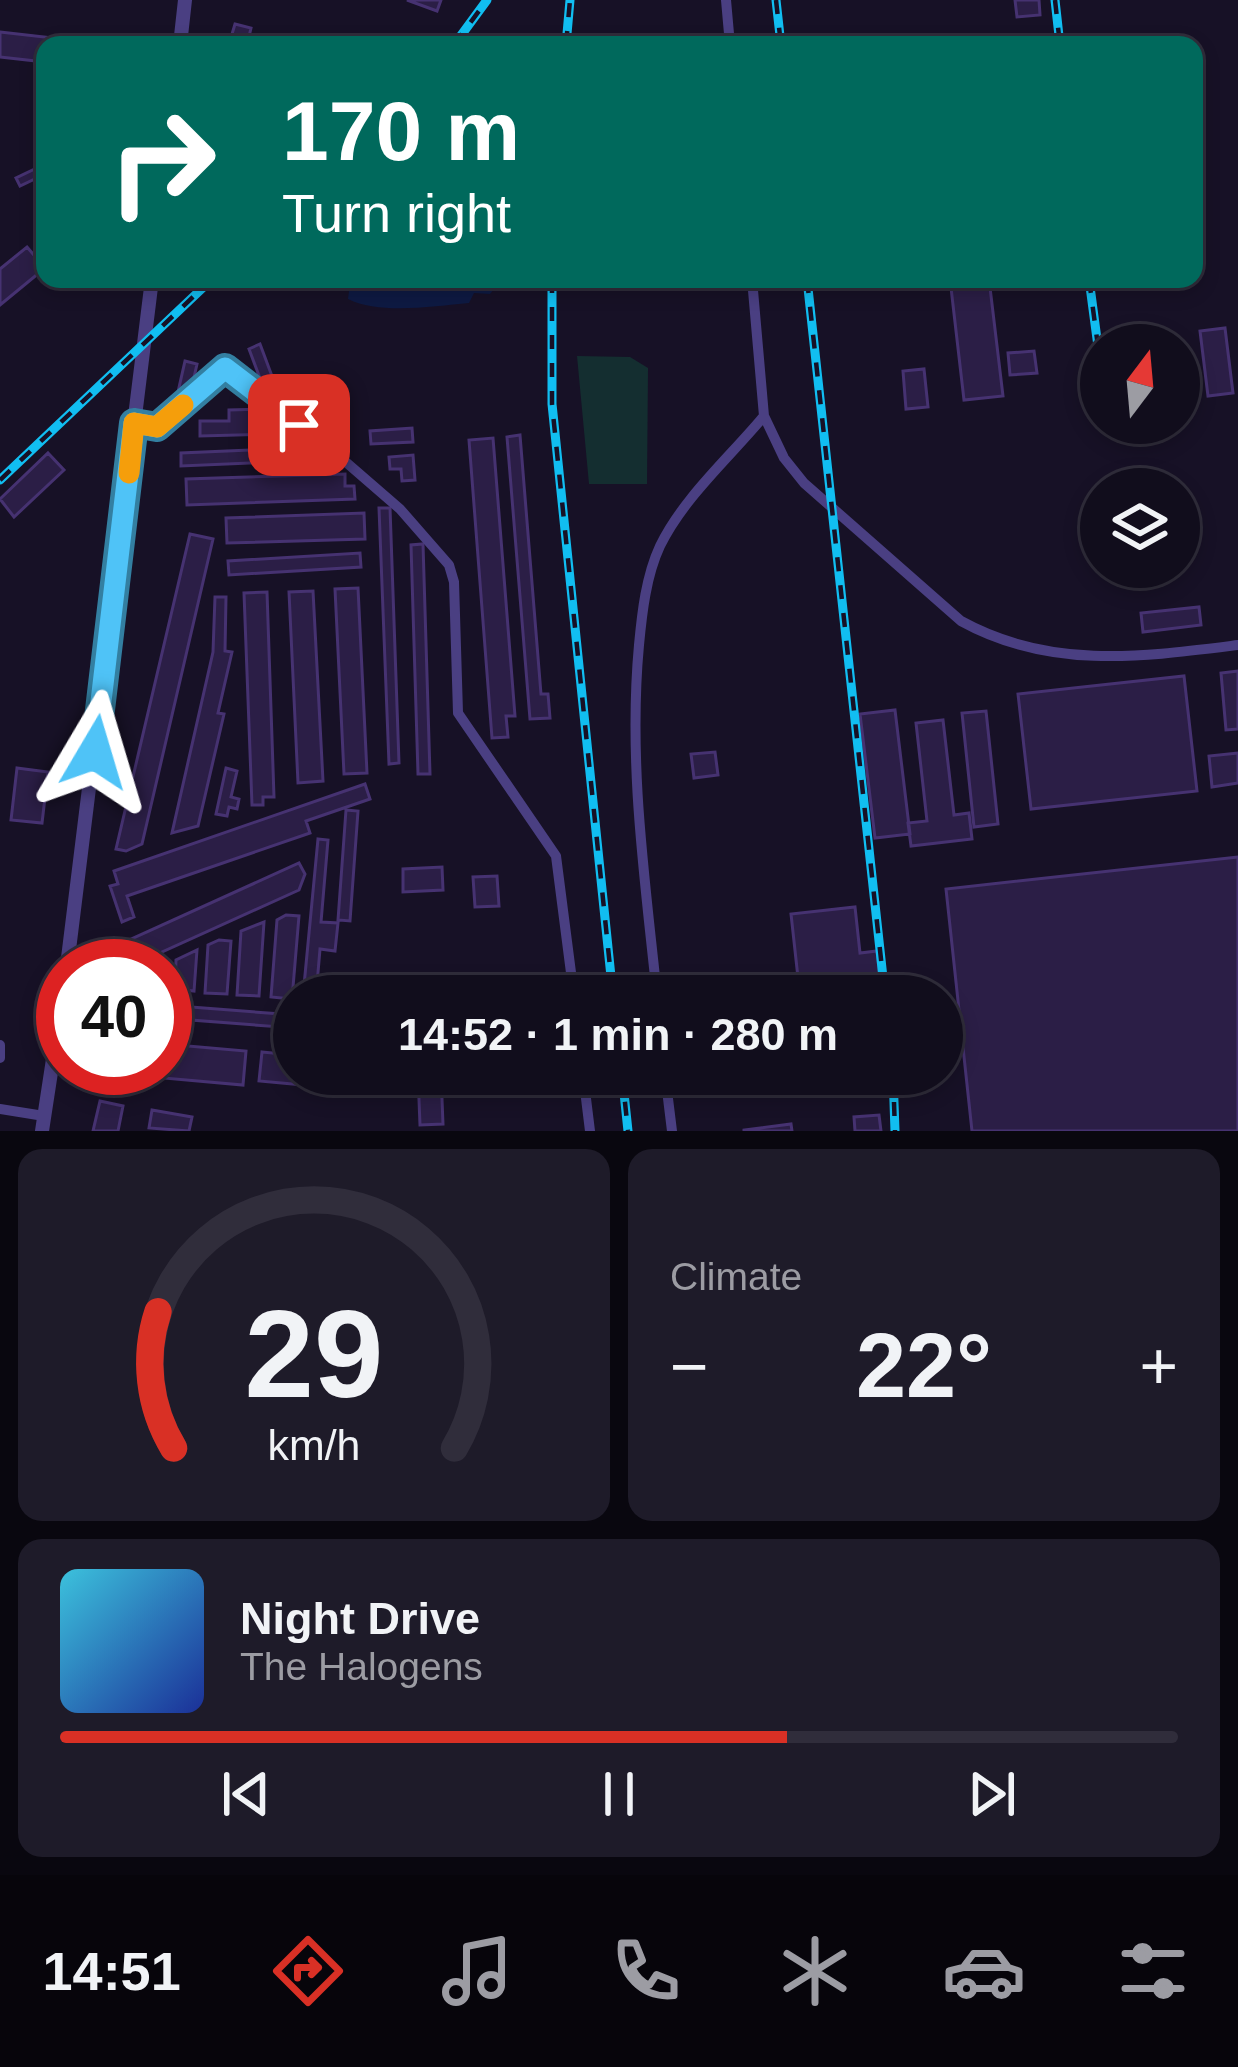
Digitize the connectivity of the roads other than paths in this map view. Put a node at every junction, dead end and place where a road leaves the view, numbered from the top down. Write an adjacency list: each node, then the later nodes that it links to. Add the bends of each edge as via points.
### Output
1 (185, 0): 3 (street)
2 (726, 0): 4 (street)
3 (181, 36)
4 (729, 36)
5 (151, 288): 8 (street)
6 (753, 288): 7 (street)
7 (764, 416): 9 (street, via 804,483 988,636 1094,659); 12 (street, via 679,515 647,589 634,740)
8 (134, 423): 10 (street); 11 (street, via 157,427 225,368 326,444 442,553 454,582 458,713 556,856)
9 (1238, 645)
10 (70, 939)
11 (571, 975)
12 (655, 975)
13 (0, 1046): 14 (street)
14 (0, 1058)
15 (586, 1095): 19 (street)
16 (668, 1095): 20 (street)
17 (0, 1108): 18 (street)
18 (43, 1124)
19 (590, 1131)
20 (672, 1131)

